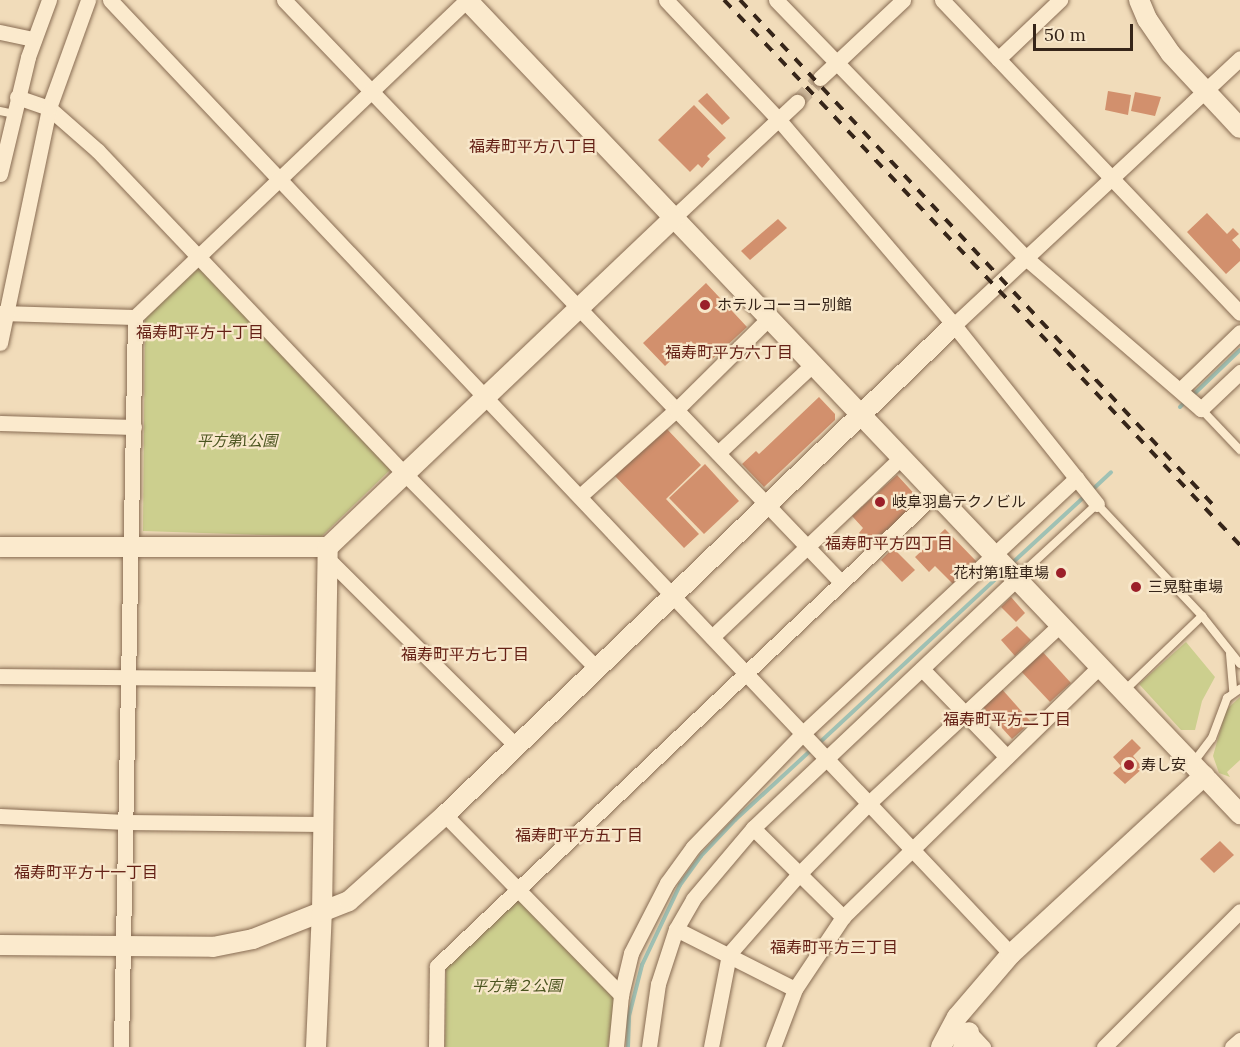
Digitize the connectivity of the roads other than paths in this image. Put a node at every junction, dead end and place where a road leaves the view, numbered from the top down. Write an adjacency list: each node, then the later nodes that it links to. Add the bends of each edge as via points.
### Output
1 (49, 0): 13 (street)
2 (88, 0): 22 (street)
3 (110, 0): 28 (street)
4 (284, 0): 18 (street)
5 (467, 0): 18 (street); 29 (street)
6 (666, 0): 24 (street)
7 (776, 0): 16 (street)
8 (903, 0): 16 (street)
9 (942, 0): 15 (street)
10 (1060, 0): 15 (street)
11 (1139, 0): 19 (street, via 1171,54)
12 (0, 32): 13 (street)
13 (34, 39): 20 (street)
14 (1240, 58): 19 (street)
15 (998, 59): 27 (street)
16 (834, 63): 17 (street); 31 (street)
17 (820, 78)
18 (372, 91): 28 (street); 32 (street)
19 (1205, 92): 25 (street); 27 (street)
20 (17, 97): 22 (street); 23 (street)
21 (796, 102): 24 (street)
22 (49, 108): 30 (street, via 98,151); 33 (street)
23 (7, 112): 26 (street)
24 (779, 120): 29 (street); 37 (street)
25 (1240, 128)
26 (0, 174)
27 (1110, 180): 31 (street); 34 (street)
28 (278, 181): 30 (street); 42 (street)
29 (673, 218): 32 (street); 36 (street)
30 (199, 257): 35 (street); 51 (street)
31 (1027, 259): 37 (street); 43 (street)
32 (579, 308): 42 (street); 44 (street)
33 (3, 313): 35 (street); 39 (street)
34 (1240, 313)
35 (135, 317): 47 (street)
36 (769, 318): 40 (street); 44 (street)
37 (954, 325): 45 (street); 52 (street)
38 (1240, 332): 43 (street)
39 (0, 343)
40 (813, 364): 45 (street); 49 (street)
41 (1240, 372): 43 (street)
42 (486, 397): 51 (street); 54 (street)
43 (1190, 399): 48 (lane)
44 (676, 410): 49 (street); 54 (street)
45 (861, 414): 50 (street); 56 (street)
46 (0, 423): 47 (street)
47 (134, 427): 59 (street)
48 (1240, 450)
49 (718, 453): 56 (street)
50 (902, 457): 53 (street); 58 (street)
51 (405, 474): 60 (street); 70 (street)
52 (1080, 482): 55 (street); 61 (street)
53 (936, 493): 61 (street); 62 (street)
54 (579, 496): 63 (street)
55 (1096, 502): 61 (lane); 64 (lane)
56 (767, 505): 58 (street); 63 (street)
57 (0, 547): 59 (street)
58 (807, 547): 62 (street); 66 (street)
59 (128, 548): 60 (street); 74 (street)
60 (328, 553): 75 (street); 80 (street)
61 (1008, 567): 65 (street); 71 (street); 79 (street)
62 (841, 582): 72 (street)
63 (673, 596): 66 (street); 70 (street)
64 (1202, 616): 67 (lane); 77 (lane)
65 (1060, 625): 69 (street); 78 (street)
66 (712, 637): 72 (street)
67 (1230, 651): 68 (lane); 76 (lane)
68 (1240, 664)
69 (1099, 666): 77 (street); 82 (street)
70 (597, 669): 80 (street)
71 (922, 669): 78 (street); 81 (street)
72 (745, 672): 79 (street); 93 (street)
73 (0, 676): 74 (street)
74 (127, 679): 75 (street); 88 (street)
75 (324, 679): 89 (street)
76 (1237, 690): 83 (lane)
77 (1123, 692): 83 (street)
78 (965, 714): 82 (street); 84 (street)
79 (806, 737): 81 (street); 103 (street, via 693,847 667,883 631,953)
80 (516, 746): 86 (street)
81 (825, 757): 84 (street); 90 (street)
82 (1007, 757): 91 (street)
83 (1198, 770): 85 (street); 101 (street)
84 (870, 802): 91 (street); 92 (street)
85 (1240, 814)
86 (445, 815): 93 (street); 95 (street, via 370,885 349,901)
87 (0, 816): 88 (street)
88 (126, 822): 89 (street); 99 (street)
89 (322, 824): 95 (street)
90 (753, 828): 92 (street); 97 (street, via 693,899)
91 (913, 849): 96 (street); 101 (street)
92 (800, 873): 96 (street); 100 (street)
93 (519, 889): 103 (street); 107 (street, via 437,966)
94 (1240, 911): 113 (street)
95 (322, 912): 99 (street, via 253,939 213,947); 106 (street)
96 (843, 917): 102 (street)
97 (676, 929): 100 (street); 109 (street, via 658,984)
98 (0, 945): 99 (street)
99 (123, 946): 105 (street)
100 (729, 954): 102 (street); 110 (street)
101 (1011, 954): 112 (street, via 957,1017)
102 (795, 989): 111 (street)
103 (621, 995): 108 (street)
104 (1240, 1040): 114 (street)
105 (121, 1047)
106 (316, 1047)
107 (436, 1047)
108 (616, 1047)
109 (649, 1047)
110 (711, 1047)
111 (773, 1047)
112 (941, 1047)
113 (1104, 1047)
114 (1232, 1047)

